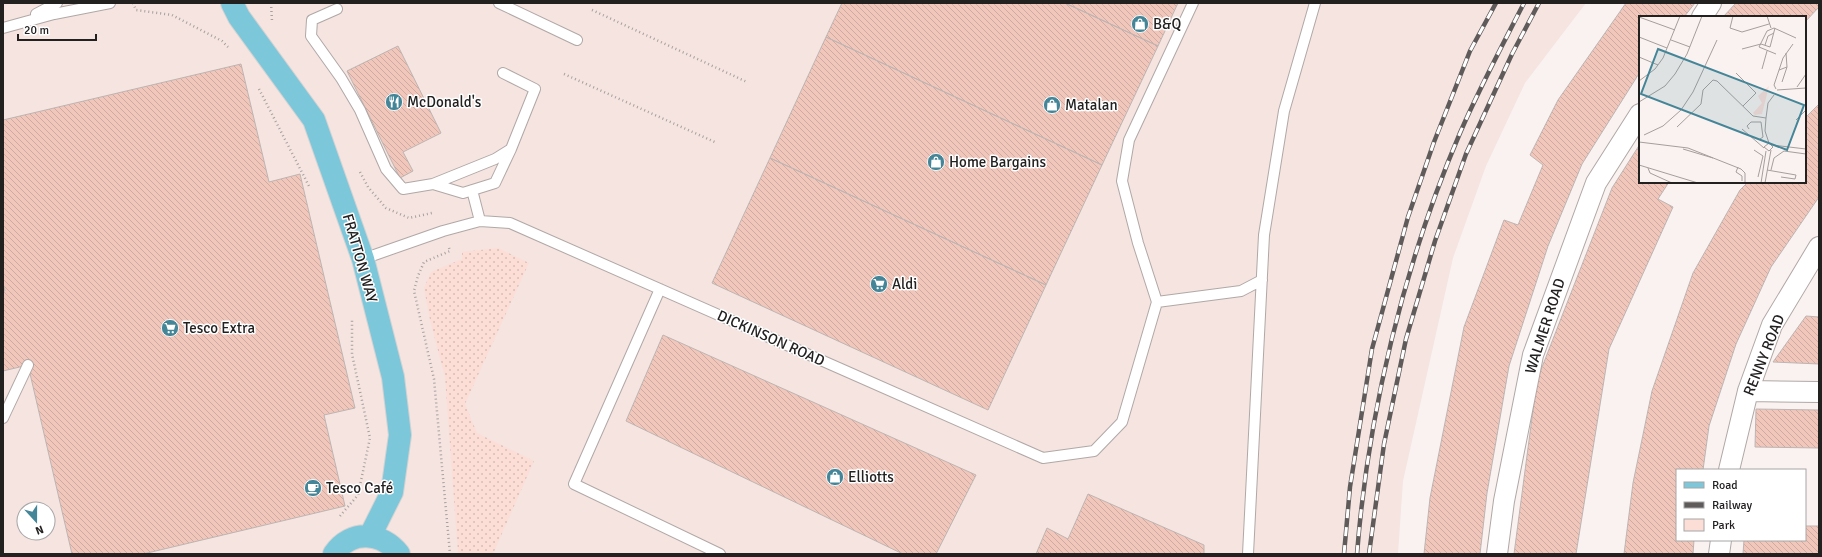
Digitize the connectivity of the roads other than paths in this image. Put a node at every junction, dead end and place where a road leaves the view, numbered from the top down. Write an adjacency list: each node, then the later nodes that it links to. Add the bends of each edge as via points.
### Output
1 (57, 3): 10 (lane)
2 (110, 3): 10 (lane)
3 (232, 3): 20 (main road, FRATTON WAY, via 314,120)
4 (499, 3): 12 (lane)
5 (1193, 3): 23 (lane, via 1129,140 1122,181 1138,243)
6 (1315, 3): 21 (lane, via 1284,111 1264,235)
7 (1711, 3): 9 (street)
8 (337, 9): 16 (lane, via 312,20 311,36 360,110 386,169 403,189)
9 (1703, 16)
10 (19, 23): 11 (lane)
11 (3, 28)
12 (577, 40)
13 (503, 73): 15 (lane, via 535,89)
14 (1639, 116): 35 (street, WALMER ROAD, via 1596,183 1532,355 1504,501)
15 (511, 149): 16 (lane, via 495,159); 17 (lane, via 495,183)
16 (433, 184): 17 (lane, via 463,193)
17 (472, 190): 18 (lane)
18 (480, 221): 20 (lane, DICKINSON ROAD); 22 (lane, DICKINSON ROAD, via 510,223)
19 (1819, 247): 25 (street, RENNY ROAD, via 1772,326)
20 (363, 259): 29 (main road, FRATTON WAY, via 393,377 400,435 392,492)
21 (1262, 280): 23 (lane, via 1241,291); 34 (lane)
22 (660, 289): 23 (lane, DICKINSON ROAD, via 1044,458 1094,451 1122,422); 33 (lane, via 574,484)
23 (1158, 302)
24 (28, 365): 27 (lane)
25 (1748, 391): 26 (street); 28 (street, RENNY ROAD)
26 (1819, 392)
27 (3, 418)
28 (1729, 469)
29 (370, 536): 31 (main road, via 345,543); 32 (main road, via 382,539 393,546)
30 (1720, 541): 36 (street)
31 (334, 554)
32 (399, 554)
33 (720, 554)
34 (1248, 554)
35 (1497, 554)
36 (1719, 554)

